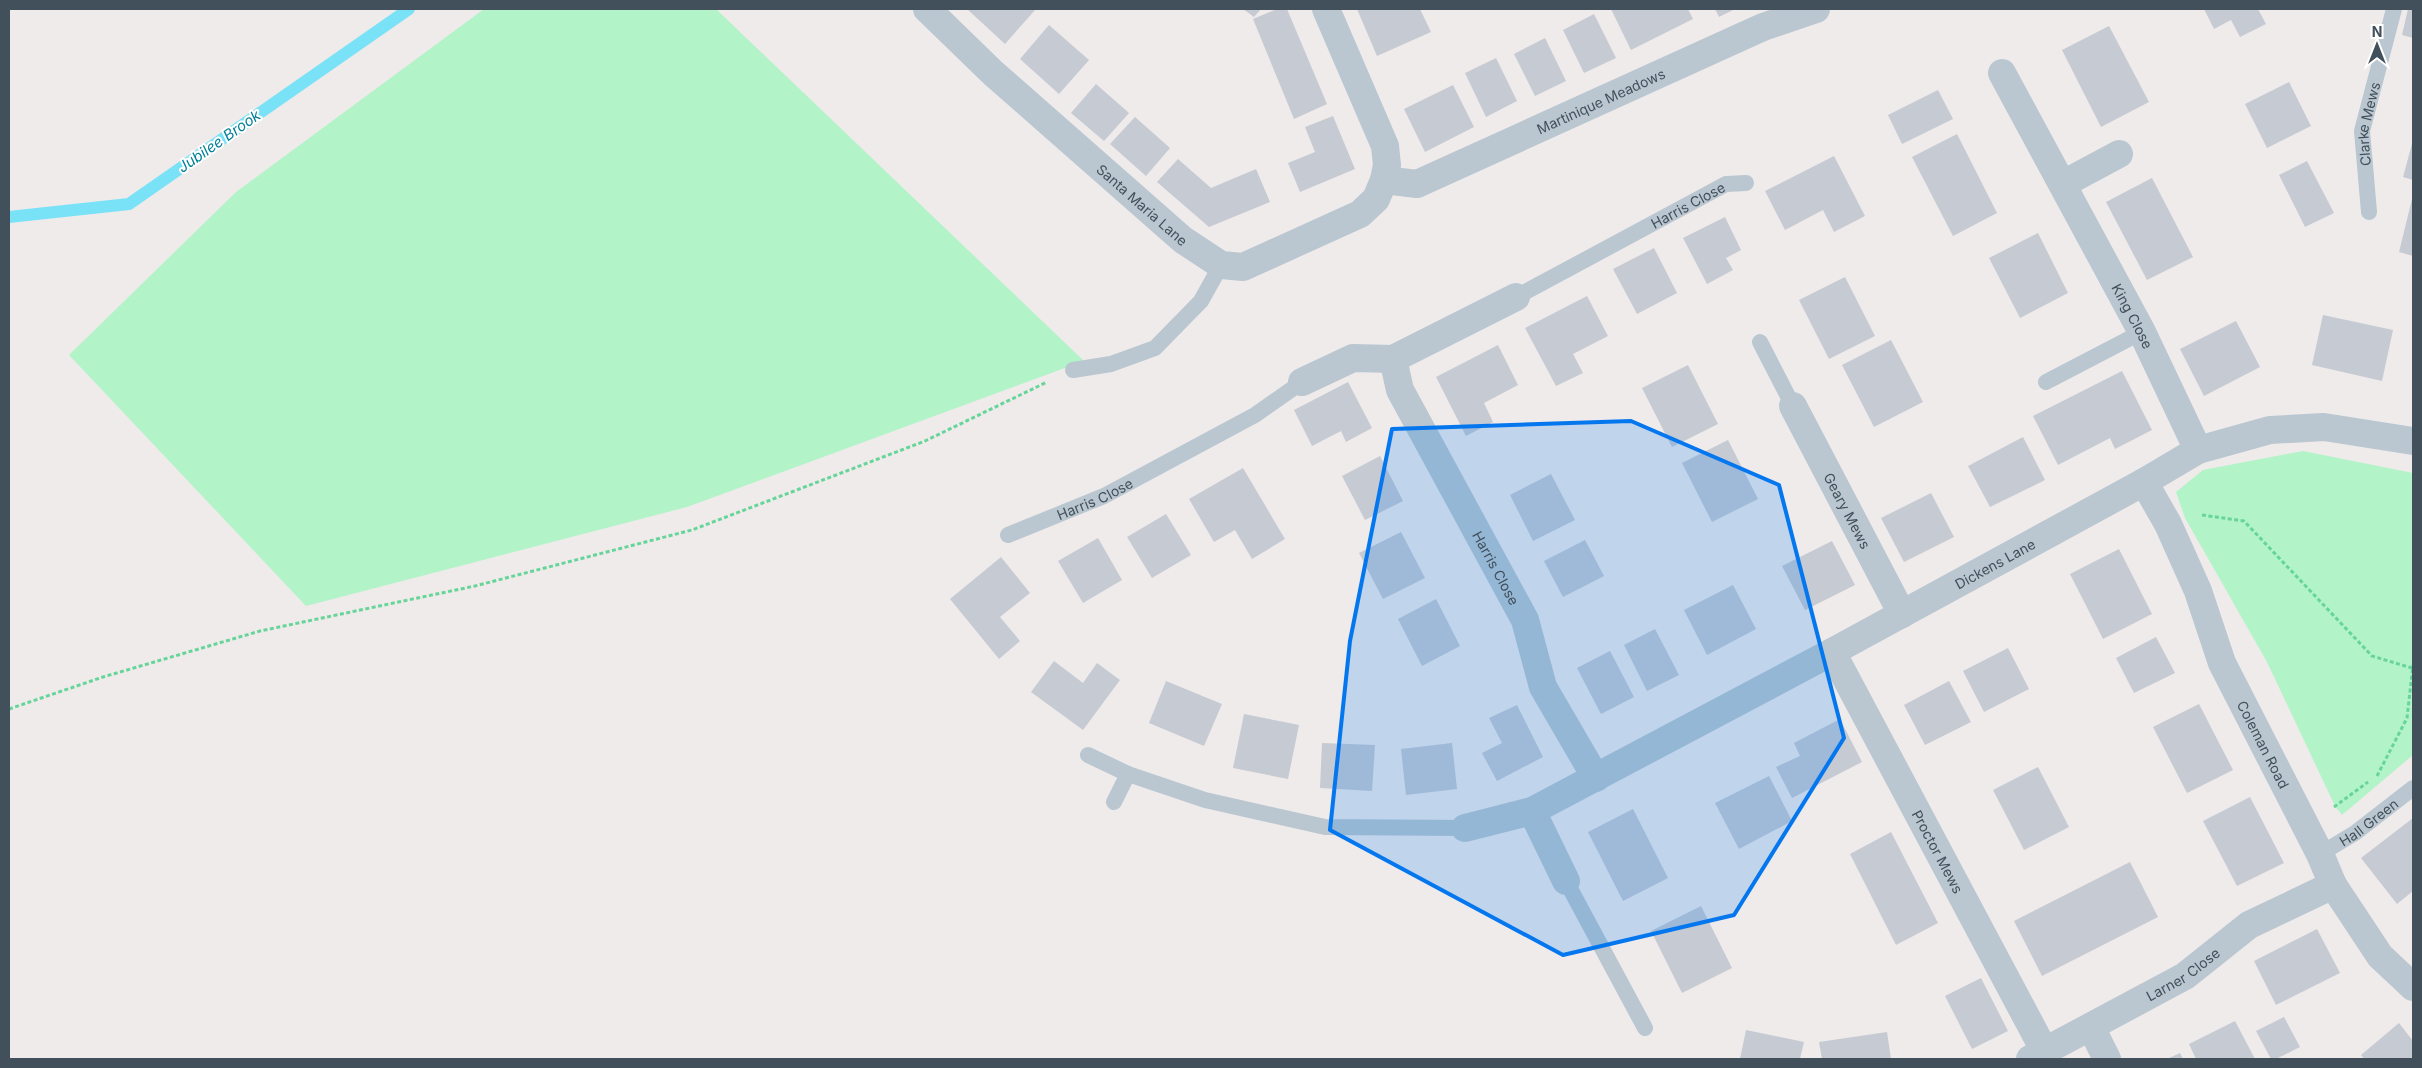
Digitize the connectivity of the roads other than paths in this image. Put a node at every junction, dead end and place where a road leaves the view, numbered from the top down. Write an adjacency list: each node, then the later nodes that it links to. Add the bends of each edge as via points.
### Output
1 (927, 9): 11 (street, Santa Maria Lane, via 993,73 1182,240)
2 (1326, 9): 7 (street, via 1385,146 1387,165)
3 (1816, 9): 7 (street, Martinique Meadows, via 1763,27 1417,184)
4 (2394, 9): 10 (lane, Clarke Mews, via 2362,132)
5 (2002, 73): 9 (street, King Close)
6 (2119, 154): 9 (street)
7 (1384, 180): 11 (street, via 1376,199 1360,214 1243,267)
8 (1746, 183): 12 (lane, Harris Close, via 1726,184)
9 (2063, 184): 13 (street, King Close)
10 (2369, 212)
11 (1220, 265): 16 (lane, via 1201,300 1155,348 1111,364)
12 (1516, 297): 15 (street, Harris Close)
13 (2142, 332): 18 (lane); 21 (street, King Close)
14 (1760, 342): 19 (lane)
15 (1393, 359): 17 (street, Harris Close, via 1352,358); 28 (street, Harris Close, via 1400,390 1525,620 1542,687)
16 (1073, 370)
17 (1302, 382): 23 (lane, Harris Close, via 1255,416 1104,496)
18 (2046, 382)
19 (1793, 406): 24 (street, Geary Mews)
20 (2413, 441): 21 (street, Dickens Lane, via 2315,427 2270,430)
21 (2198, 450): 22 (street, Dickens Lane)
22 (2144, 482): 24 (street, Dickens Lane); 33 (street, Coleman Road, via 2168,524 2198,591 2222,663)
23 (1008, 534)
24 (1902, 614): 25 (street, Dickens Lane)
25 (1832, 652): 28 (street, Dickens Lane); 39 (street, Proctor Mews)
26 (1088, 755): 27 (lane)
27 (1128, 774): 30 (lane); 32 (lane, via 1205,800 1325,827)
28 (1596, 778): 31 (street, Dickens Lane)
29 (2413, 788): 33 (lane, Hall Green, via 2355,833)
30 (1114, 802)
31 (1532, 811): 32 (street, Dickens Lane); 34 (street)
32 (1465, 828)
33 (2320, 854): 35 (street, Coleman Road)
34 (1566, 881): 38 (lane)
35 (2333, 885): 36 (street, Coleman Road, via 2380,956); 37 (street, Larner Close, via 2249,925 2185,976)
36 (2413, 987)
37 (2090, 1027): 39 (street, Larner Close); 40 (street)
38 (1645, 1028)
39 (2037, 1056)
40 (2106, 1059)

